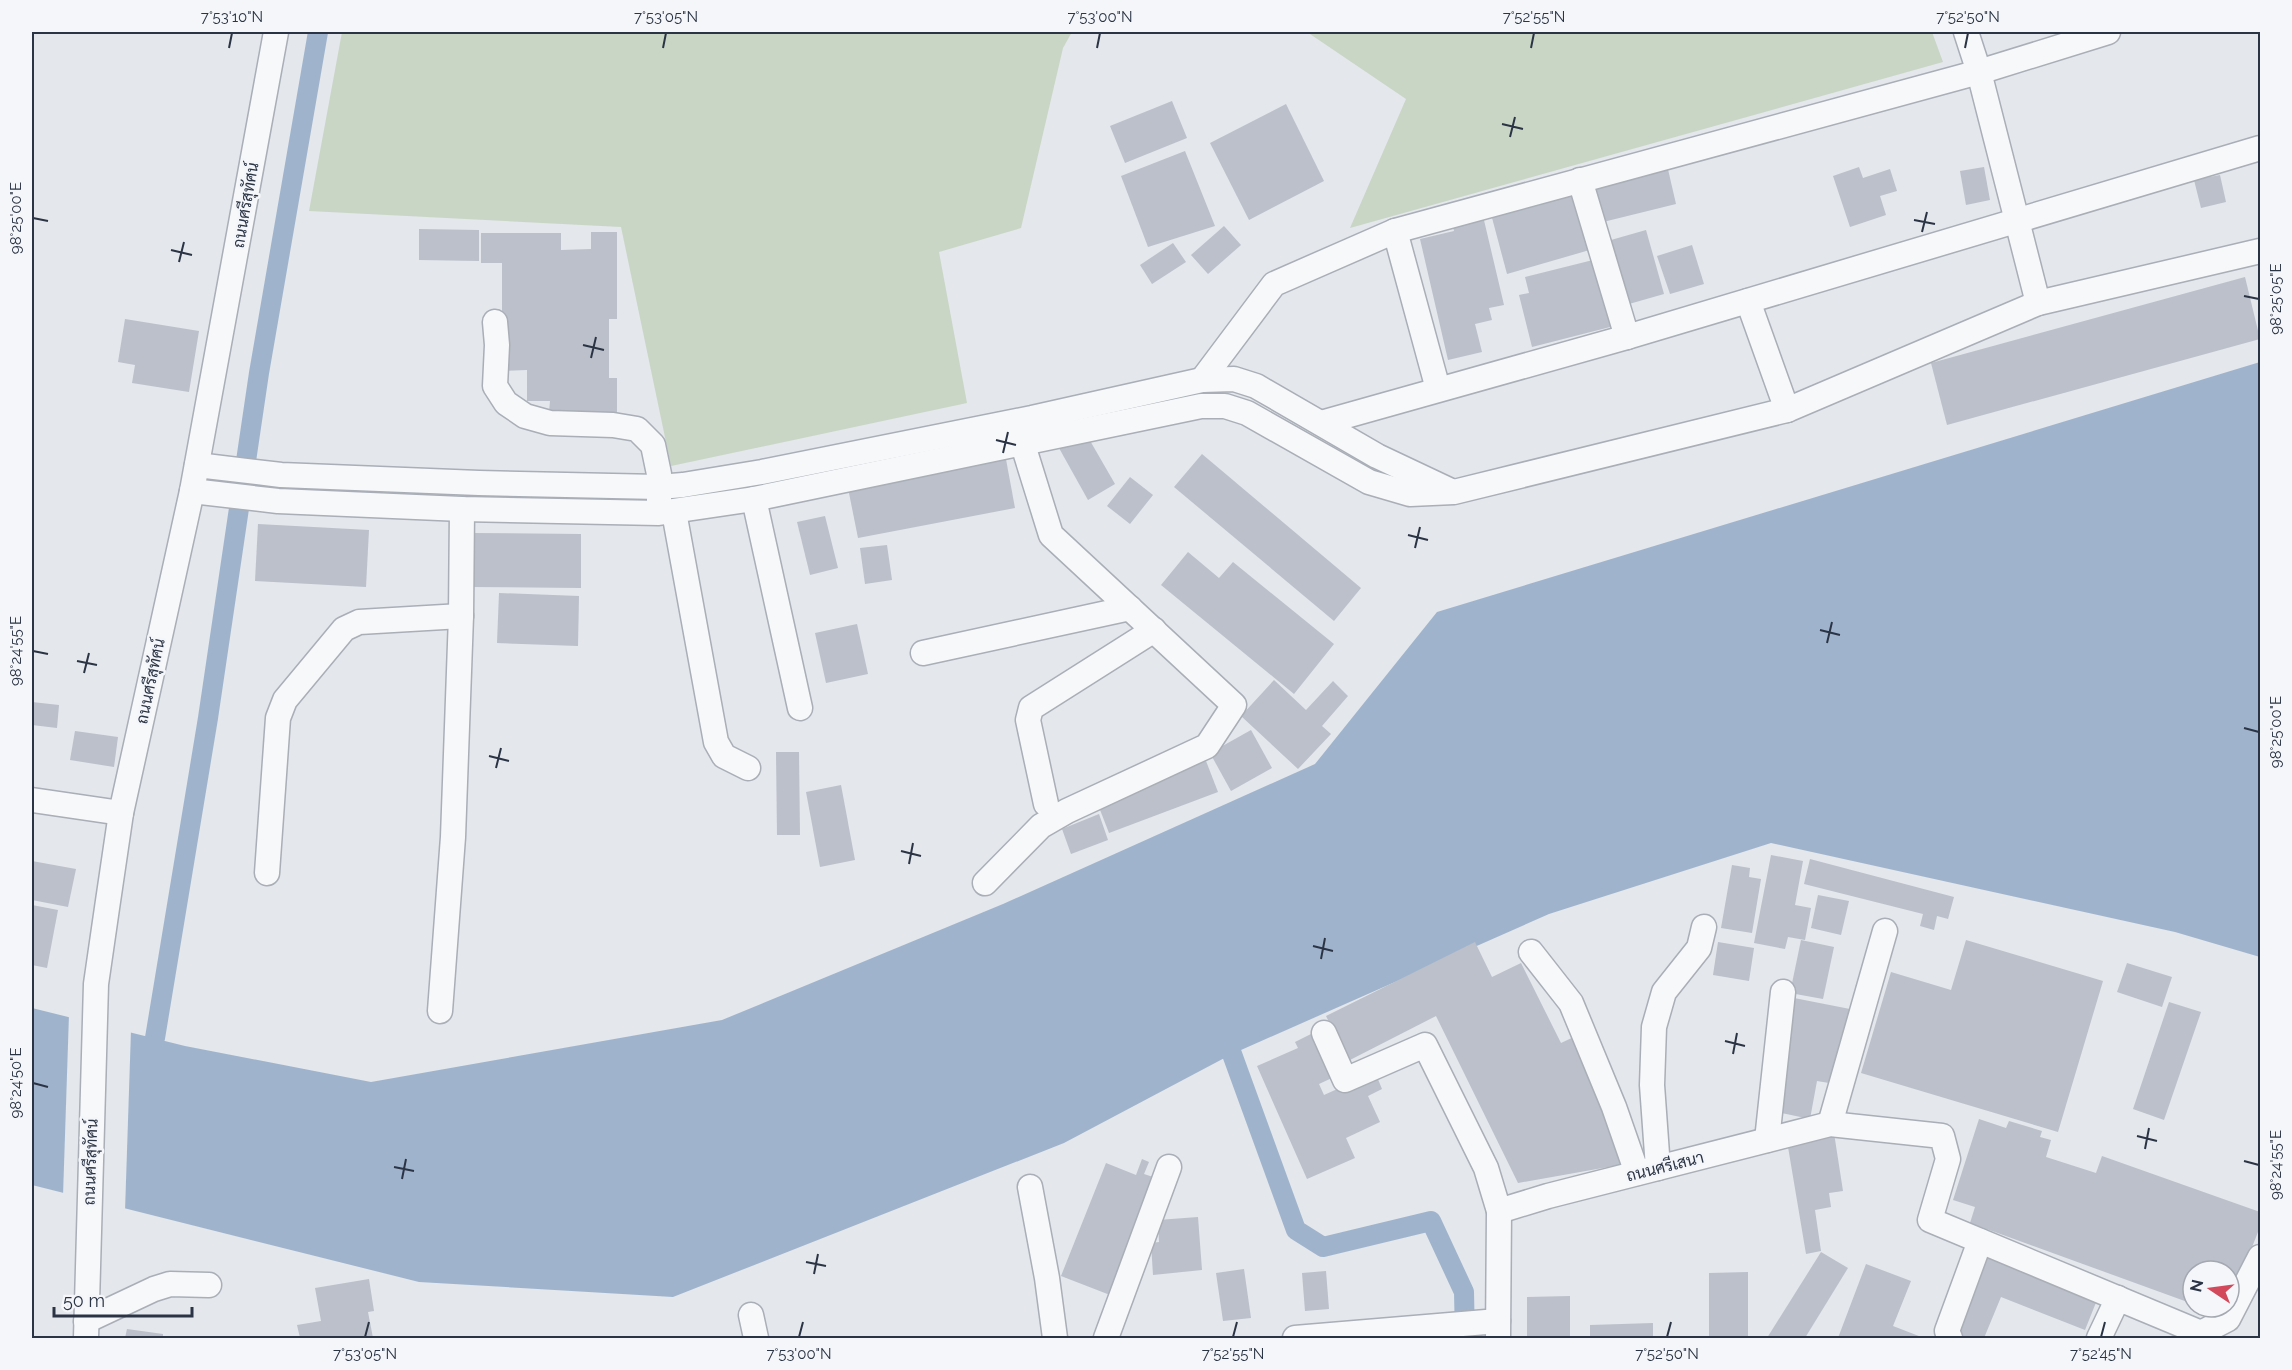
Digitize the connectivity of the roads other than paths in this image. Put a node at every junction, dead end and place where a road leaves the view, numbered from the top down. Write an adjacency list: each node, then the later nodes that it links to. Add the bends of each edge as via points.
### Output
1 (276, 32): 19 (street, ถนนศรีสุทัศน์)
2 (1966, 32): 4 (street)
3 (2108, 32): 4 (street)
4 (1979, 72): 6 (street); 7 (street)
5 (2260, 148): 7 (street)
6 (1580, 180): 8 (street); 13 (street)
7 (2017, 220): 10 (street); 11 (street)
8 (1395, 231): 14 (street, via 1275,284); 15 (street)
9 (2260, 251): 11 (street)
10 (1749, 301): 13 (street); 16 (street)
11 (2038, 303): 16 (street)
12 (495, 322): 20 (street, via 495,386 506,403 525,416 550,423 637,429 653,445)
13 (1627, 337): 15 (street)
14 (1202, 380): 17 (street, via 1233,379 1256,386); 20 (street, via 762,472)
15 (1438, 389): 17 (street)
16 (1787, 410): 22 (street)
17 (1321, 423): 22 (street, via 1397,466)
18 (1023, 444): 22 (street, via 1202,406 1225,406 1247,413 1369,482 1410,494); 23 (street); 26 (street, via 1051,535)
19 (197, 465): 20 (street, via 281,475); 21 (street, ถนนศรีสุทัศน์)
20 (659, 487): 25 (street)
21 (192, 491): 24 (street, via 278,501); 34 (street, ถนนศรีสุทัศน์)
22 (1454, 492)
23 (754, 499): 25 (street); 30 (street)
24 (462, 509): 25 (street); 27 (street)
25 (667, 513): 31 (street, via 716,742 724,756)
26 (1130, 608): 28 (street); 29 (street)
27 (461, 616): 35 (street, via 358,622 344,629 285,700 278,718); 41 (street, via 453,837)
28 (1154, 630): 33 (street, via 1031,708 1028,720); 36 (street, via 1234,705 1207,746 1041,826)
29 (923, 653)
30 (800, 708)
31 (748, 768)
32 (32, 800): 34 (street)
33 (1046, 804)
34 (121, 813): 54 (street, ถนนศรีสุทัศน์, via 96,984)
35 (267, 873)
36 (985, 883)
37 (1704, 927): 46 (street, via 1699,948 1664,992 1654,1027)
38 (1885, 931): 43 (street)
39 (1531, 952): 46 (street, via 1571,1004 1614,1107)
40 (1782, 992): 44 (street)
41 (440, 1011)
42 (1324, 1033): 48 (street, via 1345,1080 1425,1045 1486,1168)
43 (1830, 1124): 44 (street, ถนนศรีเสนา); 49 (street, via 1942,1136 1948,1159 1930,1220)
44 (1767, 1140): 46 (street, ถนนศรีเสนา)
45 (1169, 1167): 59 (street)
46 (1647, 1171): 48 (street, ถนนศรีเสนา)
47 (1030, 1187): 58 (street)
48 (1499, 1211): 55 (street)
49 (1980, 1241): 52 (street); 61 (street, via 1947,1331)
50 (2260, 1257): 52 (street, via 2228,1319 2201,1333)
51 (209, 1285): 54 (street, via 170,1284 154,1288)
52 (2118, 1298): 62 (street)
53 (751, 1315): 57 (street)
54 (86, 1330)
55 (1498, 1330): 56 (street, via 1442,1326)
56 (1407, 1334): 60 (street)
57 (756, 1338)
58 (1055, 1338)
59 (1106, 1338)
60 (1295, 1338)
61 (1950, 1338)
62 (2099, 1338)

